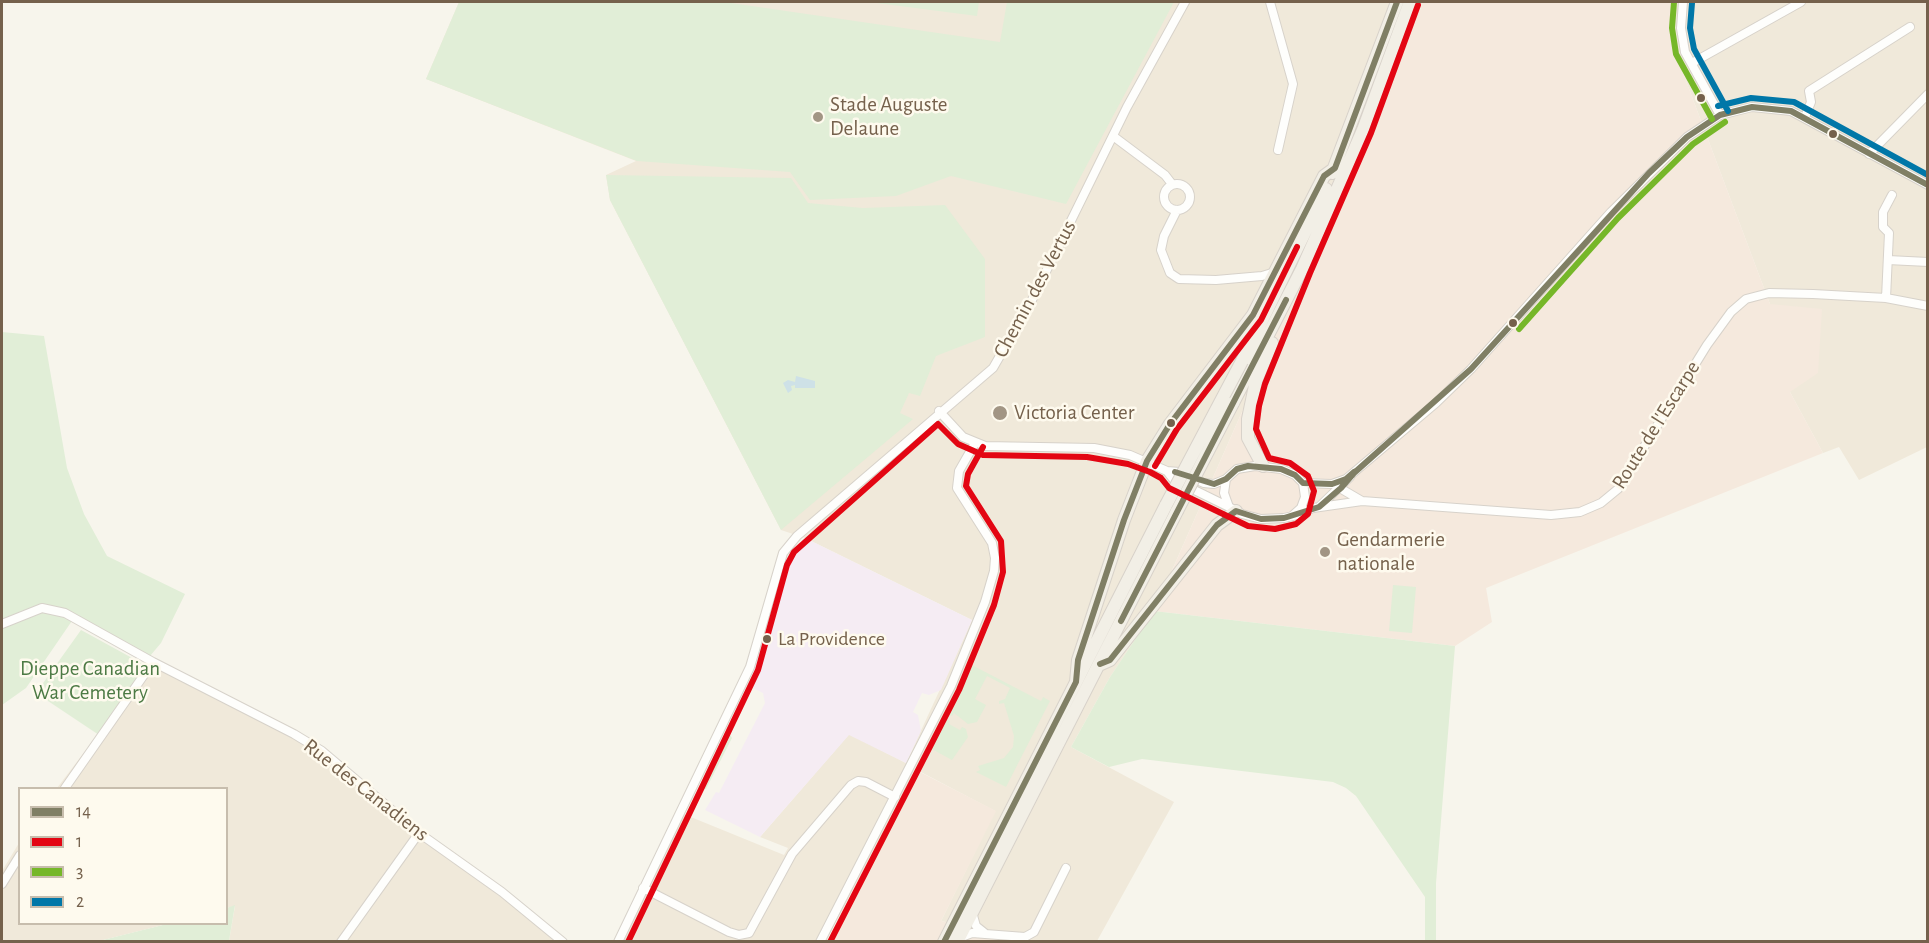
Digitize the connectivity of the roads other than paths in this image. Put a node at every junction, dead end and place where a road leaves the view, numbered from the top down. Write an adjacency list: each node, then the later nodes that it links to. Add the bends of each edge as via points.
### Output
1 (1185, 2): 12 (street, Chemin des Vertus)
2 (1270, 2): 13 (street, via 1293,84)
3 (1397, 2): 15 (main road)
4 (1410, 2): 22 (main road, via 1363,130)
5 (1683, 2): 8 (street, via 1681,28 1685,52)
6 (1801, 2): 8 (street)
7 (1910, 27): 11 (street, via 1809,91 1811,102)
8 (1692, 63): 10 (street)
9 (1928, 94): 14 (street)
10 (1720, 115): 11 (street, via 1767,107); 31 (street, via 1688,137 1611,212 1449,392)
11 (1805, 117): 14 (street)
12 (1113, 136): 16 (street); 26 (street, Chemin des Vertus, via 1003,353 993,368)
13 (1278, 150)
14 (1869, 154): 17 (street)
15 (1335, 168): 23 (main road, via 1324,176); 38 (main road, bridge)
16 (1172, 184): 19 (street, via 1166,190 1163,207); 19 (street, via 1181,184 1191,196 1188,205)
17 (1928, 185)
18 (1892, 195): 20 (street, via 1883,212 1883,227 1889,233)
19 (1177, 210): 23 (street, via 1161,250 1170,273 1179,279 1216,280)
20 (1887, 260): 21 (street); 24 (street)
21 (1928, 262)
22 (1302, 268): 29 (main road, via 1250,404 1248,438); 38 (main road, bridge, via 1233,403)
23 (1275, 272): 28 (main road, via 1252,315)
24 (1886, 298): 25 (street, Route de l'Escarpe); 36 (street, Route de l'Escarpe, via 1769,293 1746,299 1731,312 1707,345 1618,489 1589,509 1551,515)
25 (1928, 306)
26 (939, 411): 27 (street, via 954,430); 51 (street, Chemin des Vertus, via 787,546 750,666)
27 (975, 443): 28 (street, via 997,448 1088,448); 46 (street, via 959,471 957,489 992,543 994,571 967,651)
28 (1147, 461): 30 (street); 44 (main road, via 1078,660)
29 (1263, 466): 32 (street, via 1237,469); 33 (street, via 1287,471)
30 (1167, 471): 32 (street, via 1214,484); 39 (street, via 1174,480)
31 (1354, 473): 34 (street); 35 (street)
32 (1226, 479): 39 (street, via 1224,493)
33 (1303, 483): 34 (street); 40 (street, via 1304,502)
34 (1332, 484): 35 (street, Route de l'Escarpe)
35 (1341, 488): 36 (street, Route de l'Escarpe); 37 (street)
36 (1362, 501): 37 (street, Route de l'Escarpe)
37 (1319, 507): 40 (street, Route de l'Escarpe)
38 (1172, 508): 43 (main road); 44 (main road)
39 (1233, 509): 40 (street, via 1261,519); 43 (main road, via 1110,660)
40 (1292, 516)
41 (2, 624): 42 (street, Rue des Canadiens, via 42,608 65,613)
42 (153, 662): 45 (street); 47 (street, Rue des Canadiens, via 322,751)
43 (1100, 664): 52 (main road)
44 (1076, 682): 59 (main road)
45 (66, 787)
46 (895, 797): 51 (street, via 866,782 851,785 792,854 749,933 729,932); 58 (street)
47 (419, 833): 55 (street); 56 (street, Rue des Canadiens)
48 (18, 858): 50 (street)
49 (1066, 868): 53 (street, via 1034,932 1025,937)
50 (2, 884)
51 (643, 888): 57 (street, Chemin des Vertus)
52 (972, 912): 53 (street, via 976,926); 54 (main road)
53 (987, 935): 54 (street, via 972,933)
54 (958, 940)
55 (342, 941)
56 (564, 942)
57 (618, 942)
58 (820, 942)
59 (944, 942)

